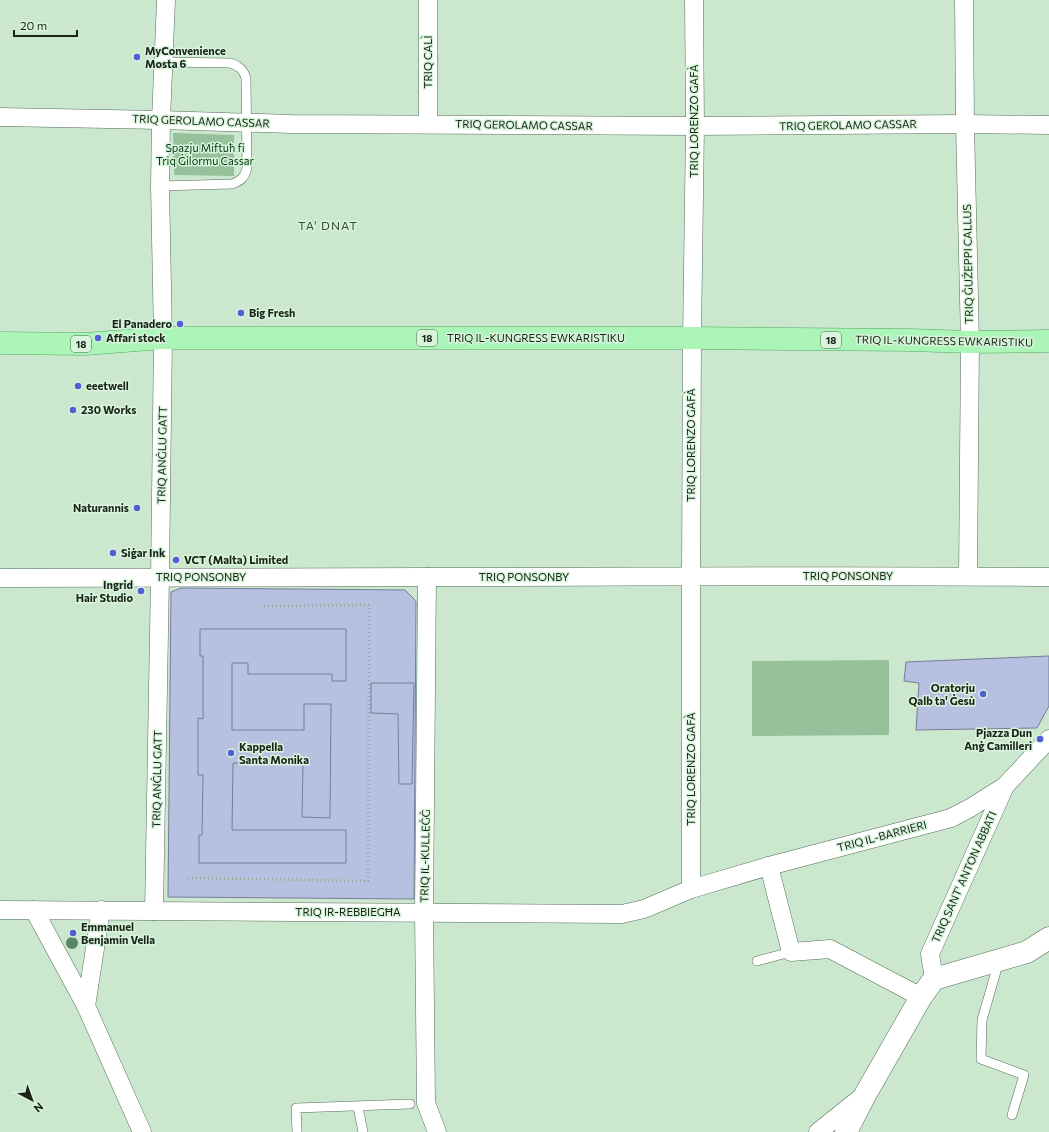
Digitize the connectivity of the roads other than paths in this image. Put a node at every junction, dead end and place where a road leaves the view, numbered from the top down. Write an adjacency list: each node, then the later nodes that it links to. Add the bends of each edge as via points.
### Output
1 (166, 0): 5 (street, TRIQ ANĠLU GATT)
2 (428, 0): 9 (street, TRIQ CALÌ)
3 (694, 0): 12 (street, TRIQ LORENZO GAFÀ)
4 (964, 0): 10 (street, TRIQ ĠUŻEPPI CALLUS)
5 (163, 62): 7 (street, TRIQ ANĠLU GATT); 8 (lane, via 238,65 244,70 246,78)
6 (0, 118): 7 (street, TRIQ GEROLAMO CASSAR)
7 (161, 120): 8 (street, TRIQ GEROLAMO CASSAR); 13 (street, TRIQ ANĠLU GATT)
8 (247, 122): 9 (street, TRIQ GEROLAMO CASSAR); 13 (lane, via 247,168 245,176 239,182)
9 (428, 124): 12 (street, TRIQ GEROLAMO CASSAR)
10 (965, 124): 11 (street, TRIQ GEROLAMO CASSAR); 12 (street, TRIQ GEROLAMO CASSAR); 17 (street, TRIQ ĠUŻEPPI CALLUS)
11 (1049, 125)
12 (695, 126): 15 (street, TRIQ LORENZO GAFÀ)
13 (160, 186): 14 (street, TRIQ ANĠLU GATT)
14 (163, 338): 15 (main road, TRIQ IL-KUNGRESS EWKARISTIKU / 18); 18 (main road, TRIQ IL-KUNGRESS EWKARISTIKU / 18, via 84,344); 21 (street, TRIQ ANĠLU GATT)
15 (692, 338): 17 (main road, TRIQ IL-KUNGRESS EWKARISTIKU / 18); 19 (street, TRIQ LORENZO GAFÀ)
16 (1049, 341): 17 (main road, TRIQ IL-KUNGRESS EWKARISTIKU / 18)
17 (970, 342): 20 (street, TRIQ ĠUŻEPPI CALLUS)
18 (0, 343)
19 (690, 576): 20 (street, TRIQ PONSONBY); 22 (street, TRIQ PONSONBY); 28 (street, TRIQ LORENZO GAFÀ)
20 (968, 576): 23 (street, TRIQ PONSONBY)
21 (160, 577): 22 (street, TRIQ PONSONBY); 24 (street, TRIQ PONSONBY); 32 (street, TRIQ ANĠLU GATT)
22 (427, 577): 33 (street, TRIQ IL-KULLEĠĠ)
23 (1049, 577)
24 (0, 578)
25 (1049, 739): 26 (street, TRIQ IL-BARRIERI)
26 (1005, 786): 27 (street, TRIQ IL-BARRIERI, via 951,818); 40 (street, TRIQ SANT' ANTON ABBATI, via 930,954)
27 (769, 866): 28 (street, TRIQ IL-BARRIERI); 35 (street)
28 (691, 889): 33 (street, TRIQ IR-REBBIEGĦA, via 644,909 622,914)
29 (0, 910): 30 (street, TRIQ IR-REBBIEGĦA)
30 (34, 910): 31 (street, TRIQ IR-REBBIEGĦA); 42 (street)
31 (101, 910): 32 (street, TRIQ IR-REBBIEGĦA); 42 (street)
32 (154, 911): 33 (street, TRIQ IR-REBBIEGĦA)
33 (424, 912): 50 (street, TRIQ IL-KULLEĠĠ, via 426,1103)
34 (1049, 938): 36 (street)
35 (791, 952): 39 (lane); 41 (street, via 830,949)
36 (1027, 952): 37 (street); 38 (street)
37 (1049, 953)
38 (1000, 959): 40 (street); 46 (lane, via 982,1020 981,1059 1024,1075)
39 (756, 961)
40 (934, 979): 41 (street)
41 (920, 997): 43 (street)
42 (86, 1006): 47 (street)
43 (865, 1095): 51 (street); 52 (street)
44 (410, 1104): 45 (lane)
45 (358, 1106): 48 (lane, via 296,1108); 49 (lane)
46 (1012, 1115)
47 (142, 1132)
48 (297, 1132)
49 (362, 1132)
50 (437, 1132)
51 (818, 1132)
52 (846, 1132)

